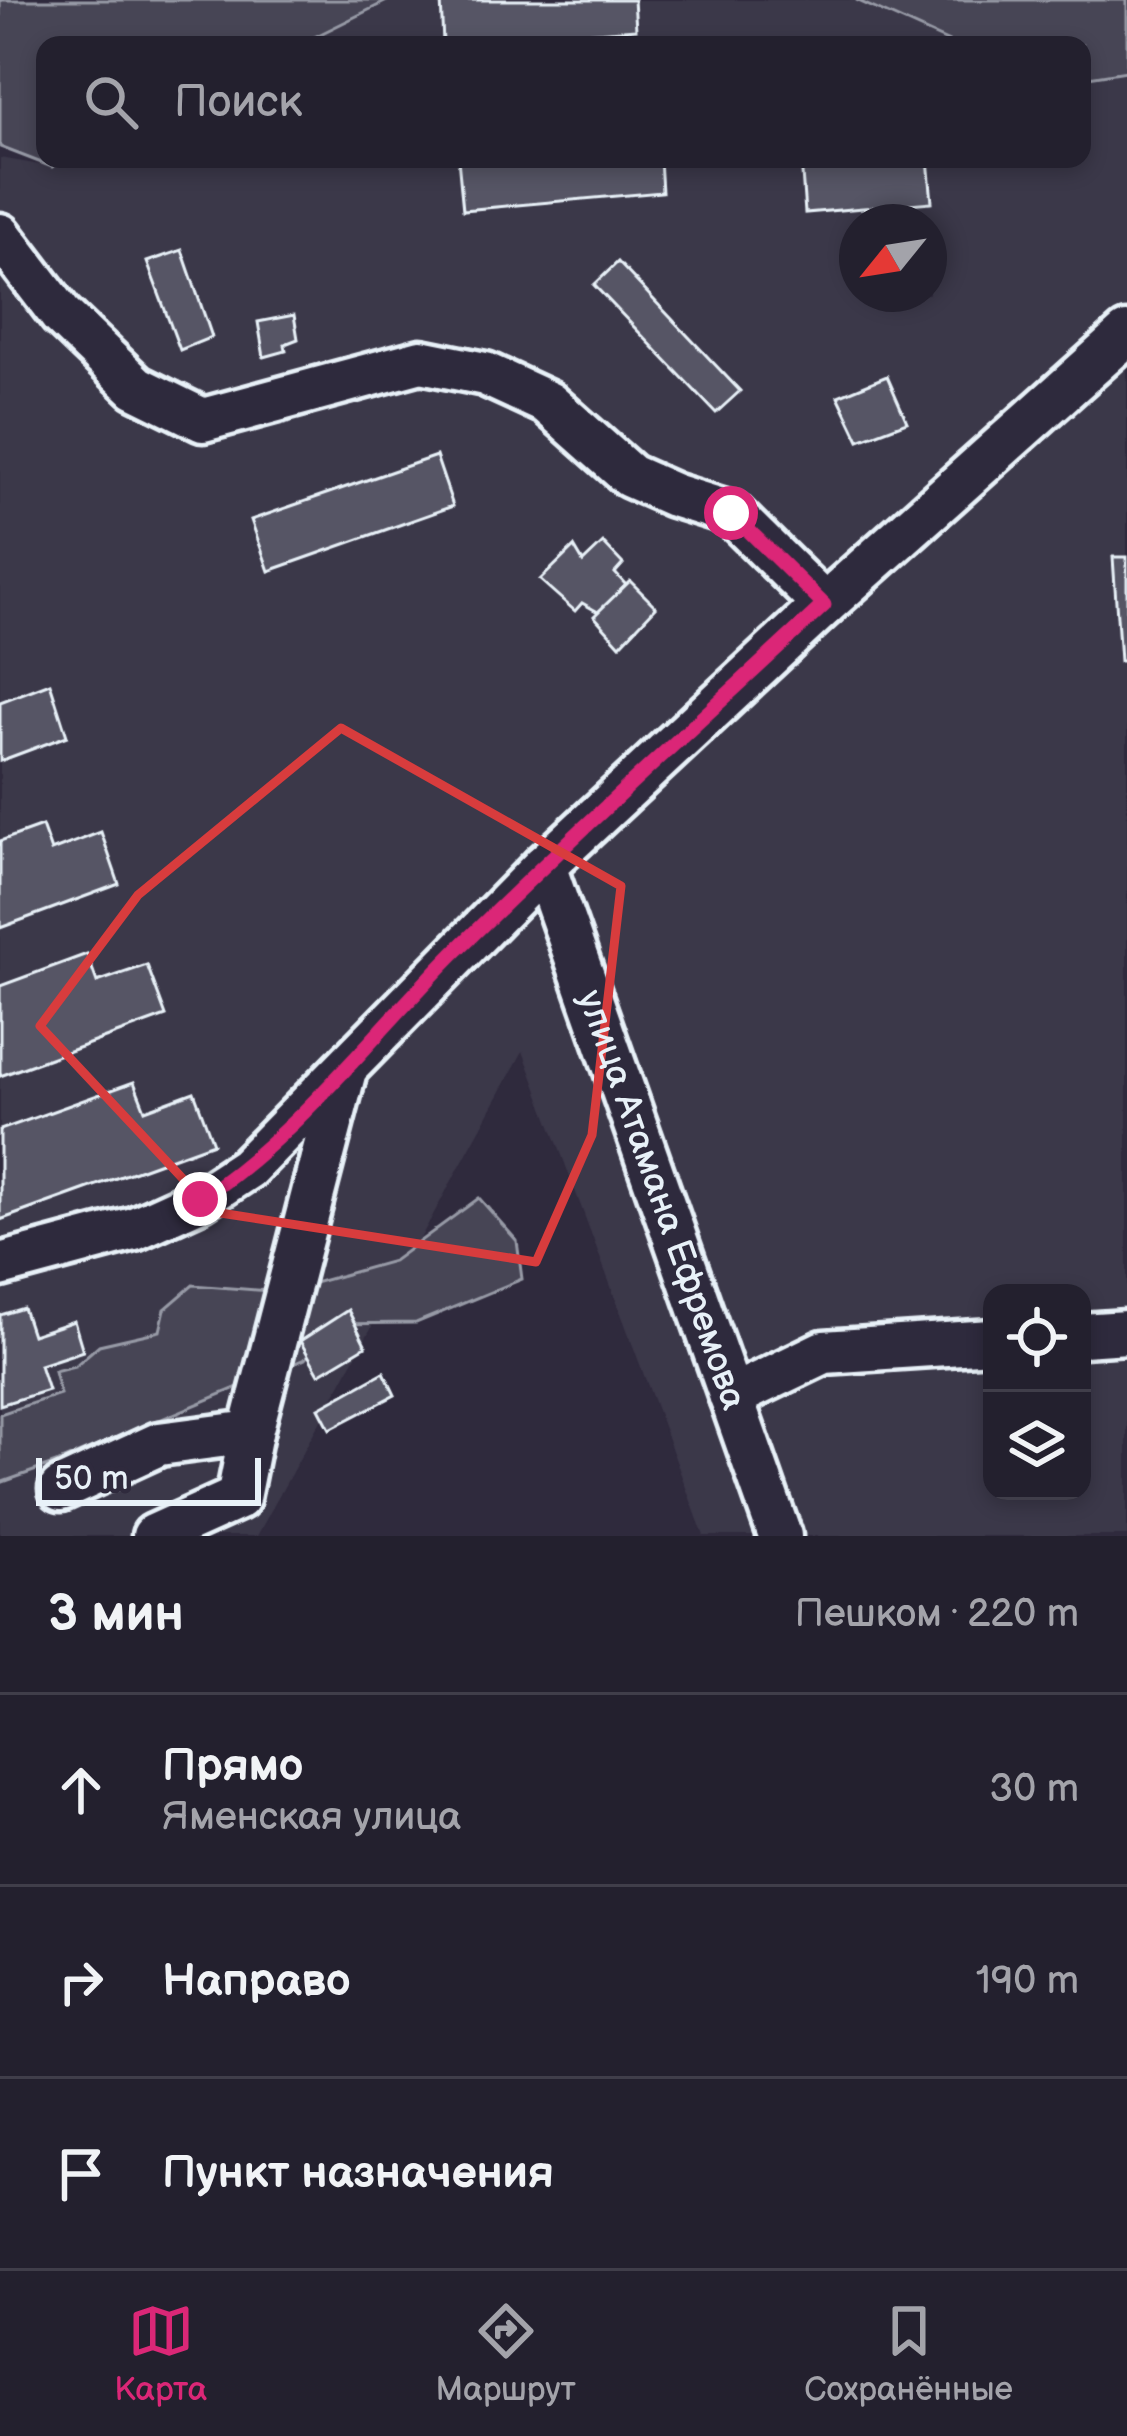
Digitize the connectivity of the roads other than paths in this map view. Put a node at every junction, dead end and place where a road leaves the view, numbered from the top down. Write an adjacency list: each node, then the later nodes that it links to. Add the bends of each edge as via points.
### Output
1 (0, 235): 3 (street, via 61,315 136,387 203,420 421,361 485,374 548,404 630,476 731,513)
2 (1127, 334): 3 (street)
3 (824, 605): 4 (street)
4 (544, 866): 5 (street); 10 (street, улица Атамана Ефремова)
5 (344, 1072): 6 (street, via 247,1168 200,1199 134,1229); 11 (street)
6 (0, 1265)
7 (1127, 1332): 8 (street)
8 (1091, 1334)
9 (983, 1342): 10 (street, via 824,1352)
10 (731, 1397): 14 (street, улица Атамана Ефремова)
11 (251, 1432): 12 (street, via 159,1444); 13 (street, via 238,1498)
12 (62, 1489)
13 (154, 1536)
14 (781, 1536)

